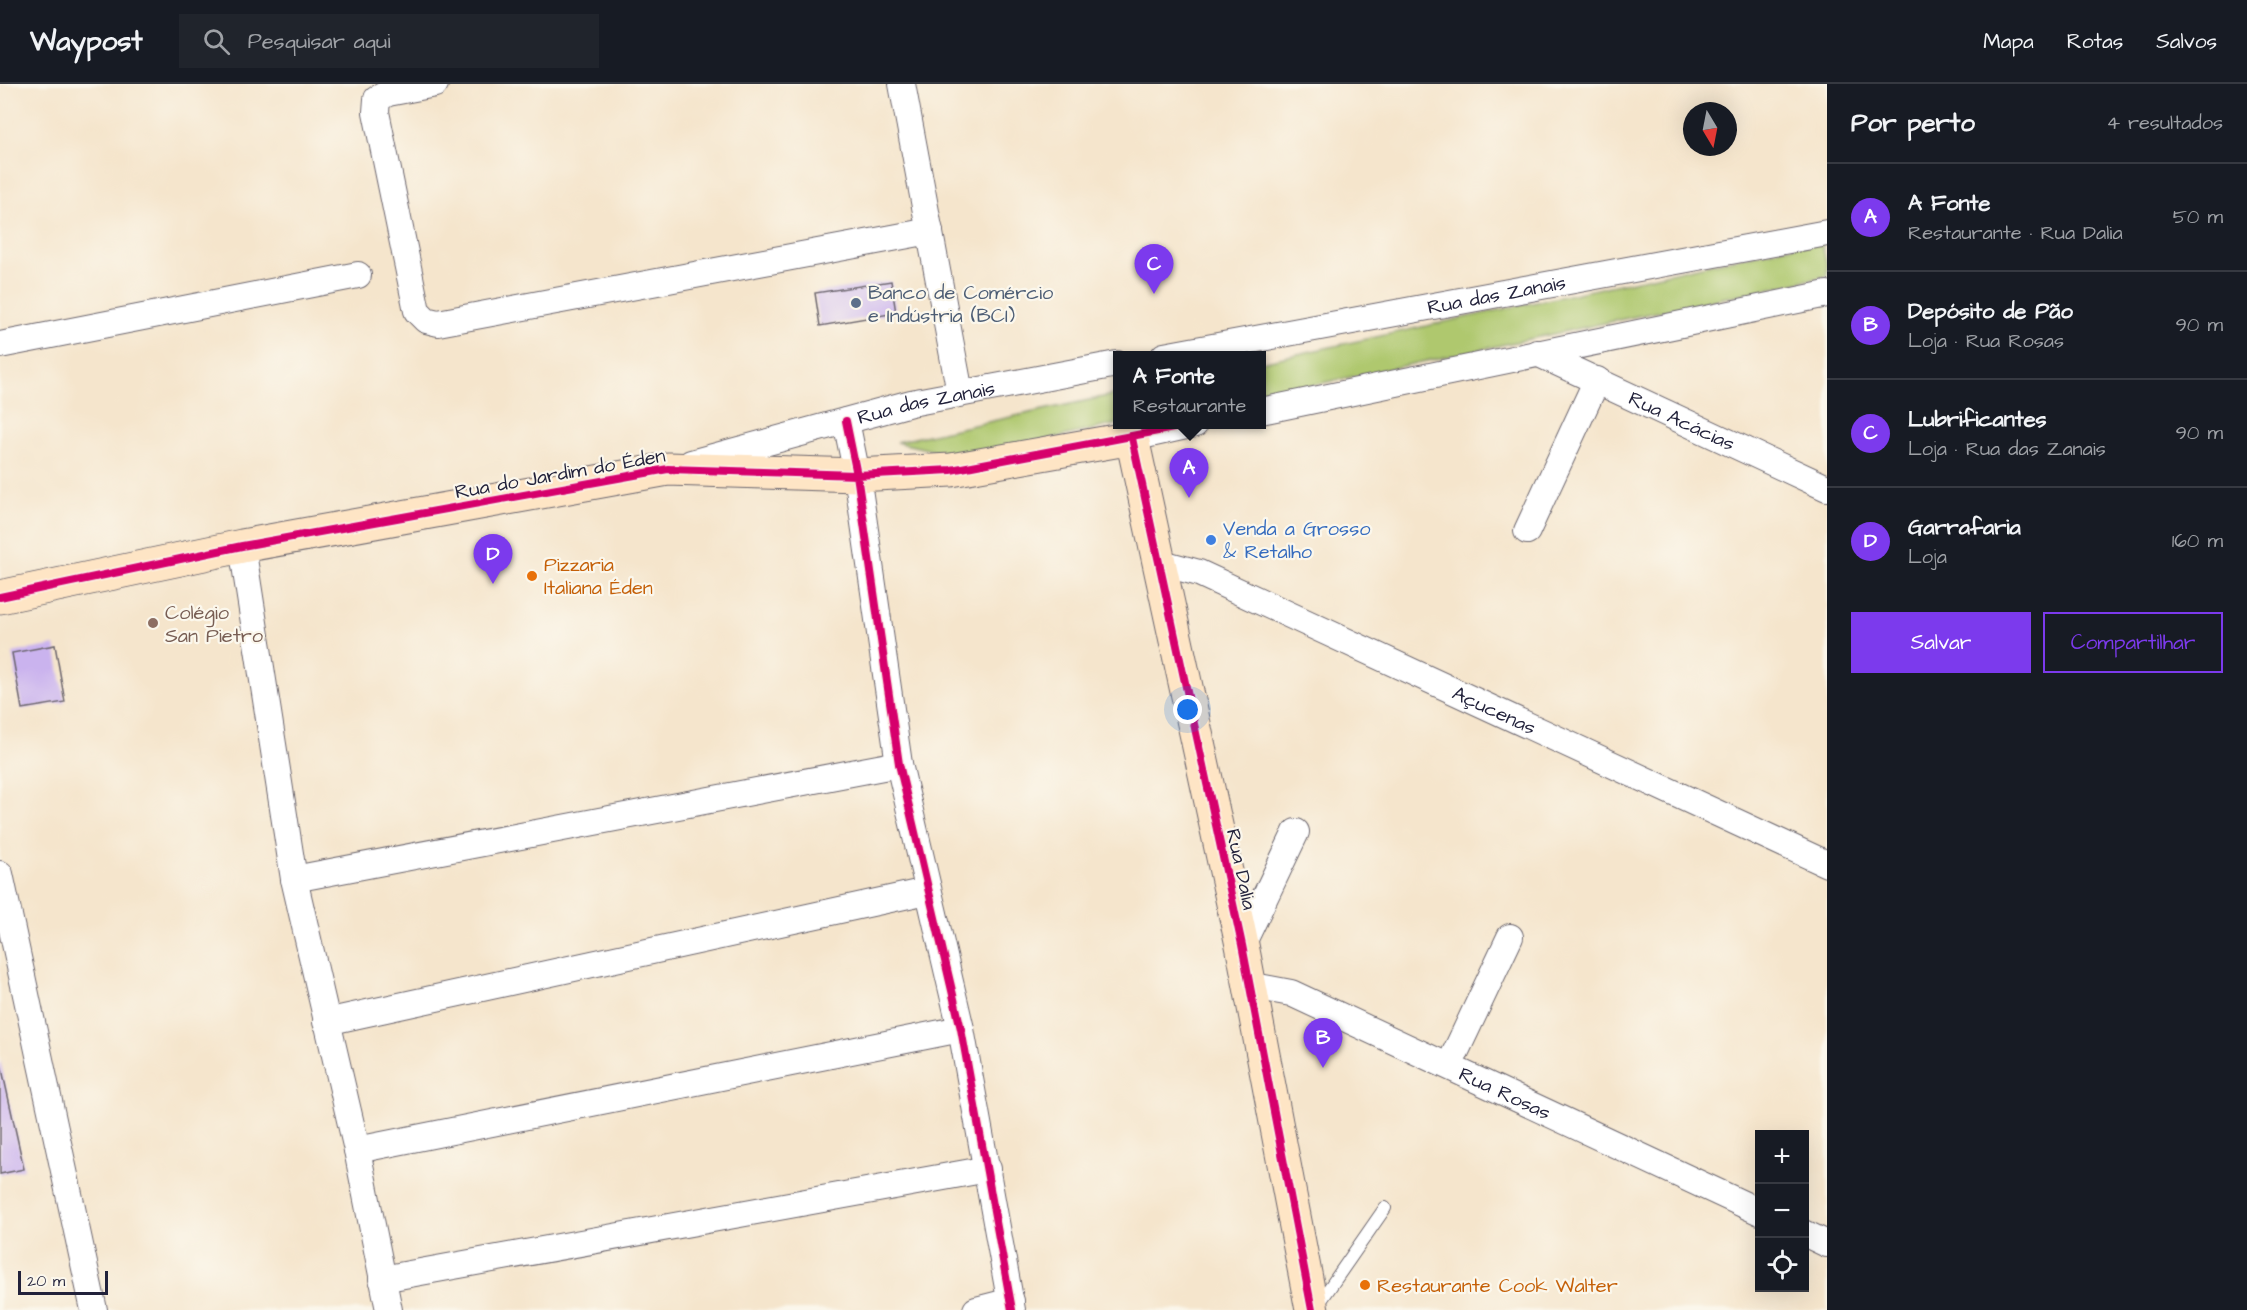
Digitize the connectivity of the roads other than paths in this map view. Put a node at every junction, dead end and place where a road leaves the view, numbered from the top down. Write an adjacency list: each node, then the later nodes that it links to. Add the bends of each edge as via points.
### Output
1 (435, 84): 3 (street, via 388,93 377,99 376,112 417,312 426,320 438,323)
2 (902, 84): 3 (street)
3 (930, 231): 12 (street)
4 (1827, 233): 8 (street, Rua das Zanais)
5 (357, 275): 7 (street)
6 (1827, 294): 9 (street)
7 (0, 345)
8 (1191, 351)
9 (1537, 353): 11 (street, Rua Acácias); 13 (street)
10 (1113, 365): 12 (street, Rua das Zanais)
11 (1597, 380): 19 (street, Rua Acácias); 20 (street)
12 (960, 393): 14 (street, Rua das Zanais)
13 (1266, 410)
14 (846, 421): 17 (street, Rua das Zanais); 18 (street)
15 (1172, 429): 16 (street)
16 (1132, 438): 18 (street, Rua do Jardim do Éden, via 951,471); 22 (street, Rua Dalia)
17 (668, 469): 18 (street, Rua do Jardim do Éden); 21 (street, Rua do Jardim do Éden)
18 (857, 475): 24 (street)
19 (1827, 488)
20 (1527, 531)
21 (242, 546): 23 (street, Rua do Jardim do Éden); 28 (street)
22 (1158, 562): 26 (street, Açucenas, via 1210,578); 31 (street, Rua Dalia)
23 (0, 597)
24 (899, 764): 28 (street); 29 (street)
25 (1296, 832): 31 (street)
26 (1827, 864)
27 (0, 874): 44 (street)
28 (294, 879): 33 (street)
29 (927, 891): 33 (street); 34 (street)
30 (1510, 937): 35 (street)
31 (1242, 945): 32 (street, Rua Dalia)
32 (1248, 985): 35 (street, Rua Rosas, via 1292,993); 47 (street, Rua Dalia)
33 (326, 1022): 36 (street)
34 (961, 1029): 36 (street); 37 (street)
35 (1449, 1066): 39 (street, Rua Rosas)
36 (357, 1150): 42 (street)
37 (988, 1169): 42 (street); 43 (street)
38 (1385, 1208): 47 (lane)
39 (1755, 1210)
40 (1809, 1235): 41 (street)
41 (1827, 1244)
42 (382, 1279): 45 (street)
43 (1012, 1306): 46 (street)
44 (94, 1310)
45 (389, 1310)
46 (976, 1310)
47 (1313, 1310)

